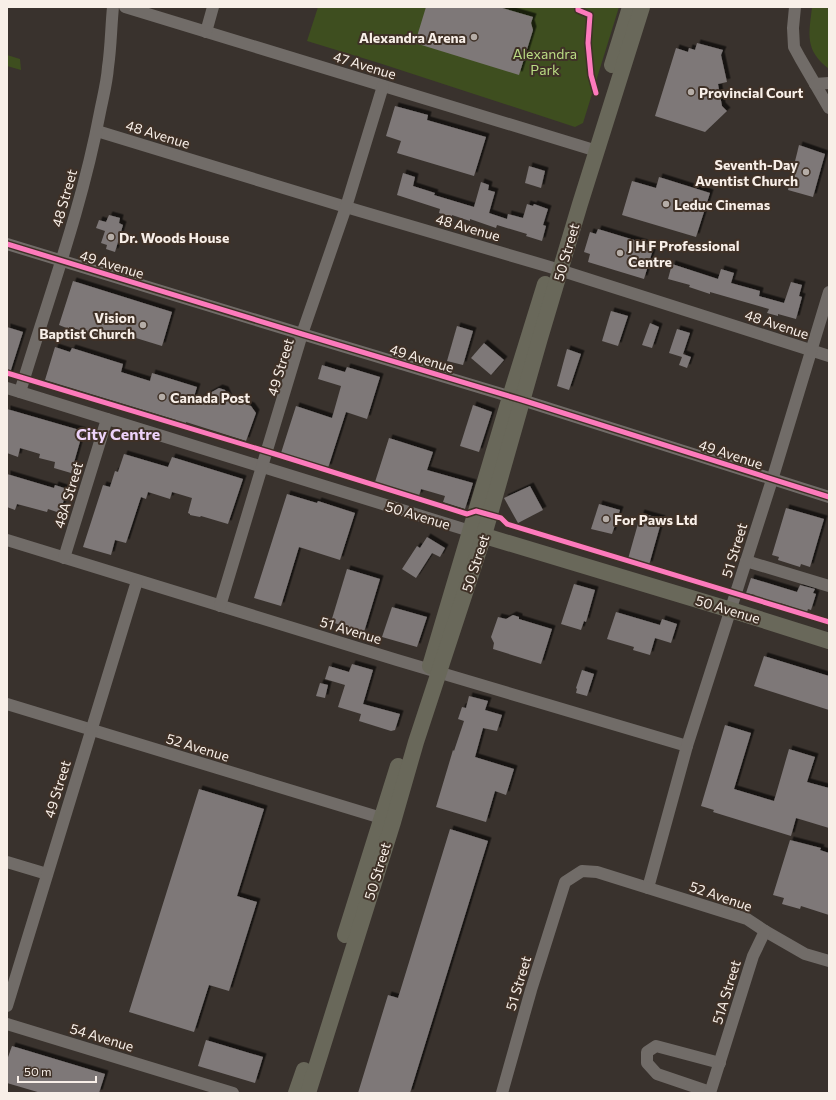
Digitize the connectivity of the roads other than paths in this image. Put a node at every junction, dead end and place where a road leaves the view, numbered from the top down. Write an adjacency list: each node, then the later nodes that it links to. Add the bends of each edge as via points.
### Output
1 (113, 7): 12 (street, 48 Street, via 108,68)
2 (125, 7): 7 (street, 47 Avenue)
3 (213, 7): 7 (street)
4 (630, 7): 13 (main road, 50 Street)
5 (642, 7): 13 (main road, 50 Street)
6 (795, 7): 9 (street, via 794,46)
7 (206, 32): 10 (street, 47 Avenue)
8 (829, 83): 9 (street)
9 (815, 84): 11 (street)
10 (383, 86): 13 (street, 47 Avenue); 14 (street, 49 Street)
11 (829, 108)
12 (97, 131): 14 (street, 48 Avenue); 16 (street, 48 Street)
13 (592, 150): 17 (main road, 50 Street)
14 (346, 207): 17 (street, 48 Avenue); 19 (street, 49 Street)
15 (7, 244): 16 (street, 49 Avenue)
16 (61, 262): 19 (street, 49 Avenue); 23 (street, 48 Street)
17 (555, 269): 20 (street, 48 Avenue); 24 (main road, 50 Street)
18 (829, 292): 20 (street, 51 Street)
19 (302, 334): 24 (street, 49 Avenue); 26 (street, 49 Street)
20 (810, 350): 21 (street, 48 Avenue); 27 (street, 51 Street)
21 (829, 356)
22 (7, 388): 23 (street, 50 Avenue)
23 (20, 392): 25 (street, 50 Avenue)
24 (516, 398): 27 (street, 49 Avenue); 29 (main road, 50 Street)
25 (107, 419): 26 (street, 50 Avenue); 31 (street, 48A Street)
26 (262, 467): 29 (street, 50 Avenue); 35 (street, 49 Street)
27 (772, 480): 28 (street, 49 Avenue); 32 (street, 51 Street)
28 (829, 497)
29 (477, 533): 36 (main road, 50 Avenue); 38 (main road, 50 Street)
30 (7, 540): 31 (street, 51 Avenue)
31 (64, 558): 33 (street, 51 Avenue)
32 (746, 561): 34 (street); 36 (street, 51 Street)
33 (137, 581): 35 (street, 51 Avenue); 40 (street, 49 Street)
34 (829, 586)
35 (220, 606): 38 (street, 51 Avenue)
36 (731, 610): 37 (main road, 50 Avenue); 41 (street, 51 Street)
37 (829, 641)
38 (434, 671): 41 (street, 51 Avenue); 42 (main road, 50 Street, via 416,742)
39 (7, 704): 40 (street, 52 Avenue)
40 (91, 730): 42 (street, 52 Avenue); 44 (street, 49 Street)
41 (687, 746): 46 (street, 51 Street)
42 (387, 820): 54 (main road, 50 Street); 55 (main road, 50 Street)
43 (7, 862): 44 (street)
44 (47, 874): 49 (street, 49 Street)
45 (565, 882): 46 (street, 52 Avenue, via 582,871 597,872); 56 (street, 51 Street)
46 (648, 888): 47 (street, 52 Avenue, via 747,919)
47 (765, 931): 48 (street, 52 Avenue, via 805,954); 51 (street, 51A Street, via 753,956)
48 (829, 962)
49 (7, 1006)
50 (7, 1024): 53 (street, 54 Avenue)
51 (720, 1063): 52 (street, 51A Street); 52 (street, 51A Street, via 656,1046 647,1052 647,1063 657,1074)
52 (710, 1092)
53 (233, 1093)
54 (296, 1093)
55 (308, 1093)
56 (502, 1093)

